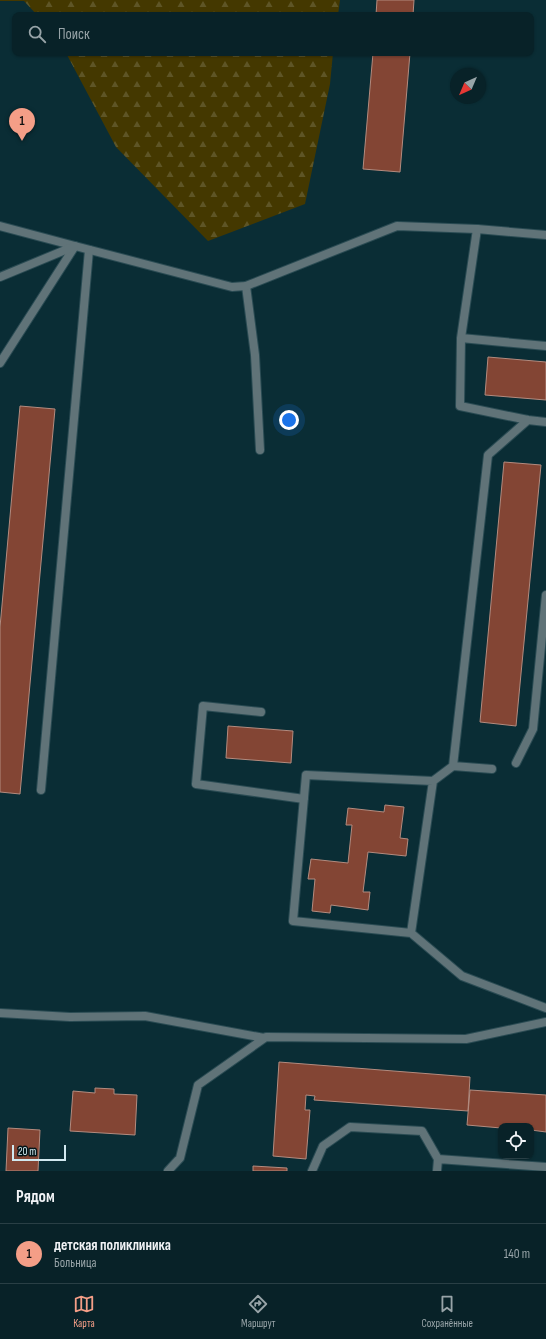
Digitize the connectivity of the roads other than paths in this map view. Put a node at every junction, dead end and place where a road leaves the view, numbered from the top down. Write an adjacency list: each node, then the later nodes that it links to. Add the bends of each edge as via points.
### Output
1 (0, 226): 4 (street)
2 (478, 229): 3 (street); 7 (street, via 397,226); 8 (street)
3 (546, 235)
4 (75, 246): 5 (street); 6 (street); 10 (street)
5 (89, 250): 7 (street, via 232,287); 20 (street)
6 (0, 277)
7 (246, 286): 13 (street, via 255,355)
8 (461, 338): 9 (street); 11 (street, via 460,406)
9 (546, 346)
10 (0, 363)
11 (528, 420): 12 (street); 17 (street, via 488,455)
12 (546, 422)
13 (260, 450)
14 (546, 595): 16 (street, via 532,729)
15 (261, 712): 21 (street, via 203,706 196,784)
16 (516, 763)
17 (453, 766): 18 (street); 19 (street)
18 (492, 769)
19 (433, 781): 21 (street, via 306,775); 22 (street)
20 (42, 790)
21 (304, 799): 22 (street, via 293,921)
22 (411, 933): 23 (street, via 462,976)
23 (546, 1008)
24 (0, 1013): 26 (street, via 70,1017 145,1016)
25 (546, 1022): 26 (street, via 466,1039)
26 (264, 1038): 29 (street, via 198,1085 180,1158)
27 (438, 1159): 28 (street); 30 (street, via 422,1131 350,1127 323,1146); 31 (street)
28 (546, 1167)
29 (168, 1171)
30 (312, 1171)
31 (437, 1171)

